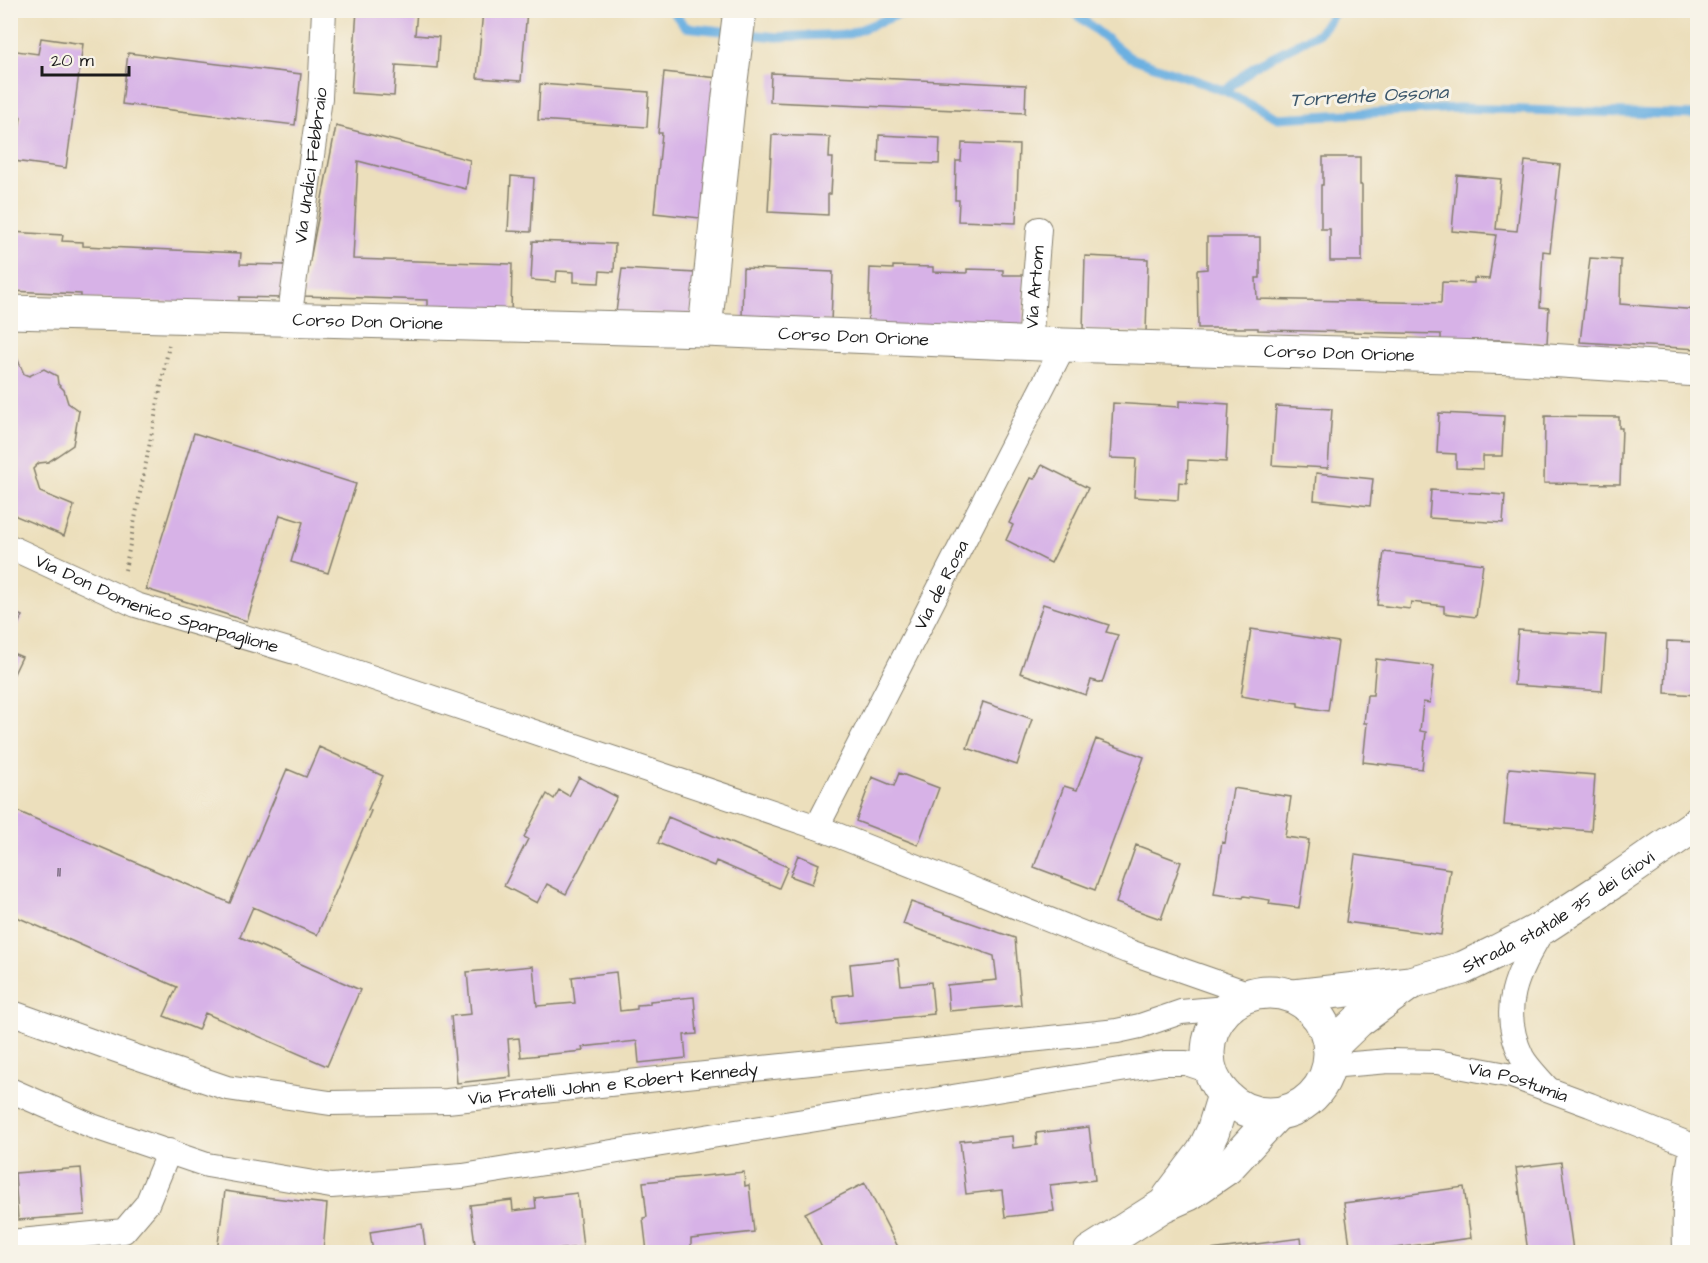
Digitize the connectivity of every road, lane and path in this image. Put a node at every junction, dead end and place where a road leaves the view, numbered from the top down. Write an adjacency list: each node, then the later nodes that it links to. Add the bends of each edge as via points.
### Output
1 (324, 10): 6 (street, Via Undici Febbraio, via 320,98)
2 (740, 10): 7 (street)
3 (1039, 229): 8 (street, Via Artom)
4 (10, 312): 5 (street, Corso Don Orione)
5 (174, 316): 6 (street, Corso Don Orione); 12 (path)
6 (289, 320): 7 (street, Corso Don Orione)
7 (705, 330): 8 (street, Corso Don Orione)
8 (1030, 344): 9 (street, Corso Don Orione)
9 (1064, 345): 10 (street, Corso Don Orione, via 1518,358); 14 (street, Via de Rosa)
10 (1698, 370)
11 (10, 547): 12 (street, Via Don Domenico Sparpaglione)
12 (119, 597): 14 (street, Via Don Domenico Sparpaglione, via 305,655)
13 (1698, 823): 15 (street, Strada statale 35 dei Giovi)
14 (817, 827): 16 (street, Via Don Domenico Sparpaglione)
15 (1544, 927): 17 (street, Strada statale 35 dei Giovi, via 1463,968); 24 (street, via 1521,969 1510,1004 1513,1034 1523,1059)
16 (1152, 960): 19 (street, Via Don Domenico Sparpaglione); 21 (street, via 1183,988)
17 (1410, 983): 18 (street, Strada statale 35 dei Giovi); 22 (street, Strada statale 35 dei Giovi, via 1358,1021)
18 (1294, 996): 19 (street, via 1264,991); 22 (street, via 1311,1008 1324,1025)
19 (1238, 1001): 21 (street, Via Fratelli John e Robert Kennedy); 23 (street, via 1215,1022 1209,1038 1208,1054)
20 (10, 1012): 21 (street, Via Fratelli John e Robert Kennedy, via 227,1088 330,1103 447,1101 1106,1032)
21 (1181, 1012)
22 (1330, 1057): 24 (street, Via Postumia, via 1437,1062 1512,1076); 26 (street, via 1323,1084 1311,1099)
23 (1217, 1083): 26 (street, via 1239,1107 1257,1114); 28 (street, via 1186,1063 1164,1063 463,1176 331,1186 207,1165); 29 (street, via 1213,1131 1203,1152)
24 (1548, 1089): 27 (street, Via Postumia)
25 (10, 1090): 28 (street, via 92,1126)
26 (1276, 1114): 29 (street, via 1227,1168 1189,1194)
27 (1695, 1147): 32 (street, via 1687,1176)
28 (169, 1151): 30 (street, via 147,1204 124,1232)
29 (1162, 1206): 31 (street)
30 (10, 1242)
31 (1090, 1252)
32 (1685, 1252)

